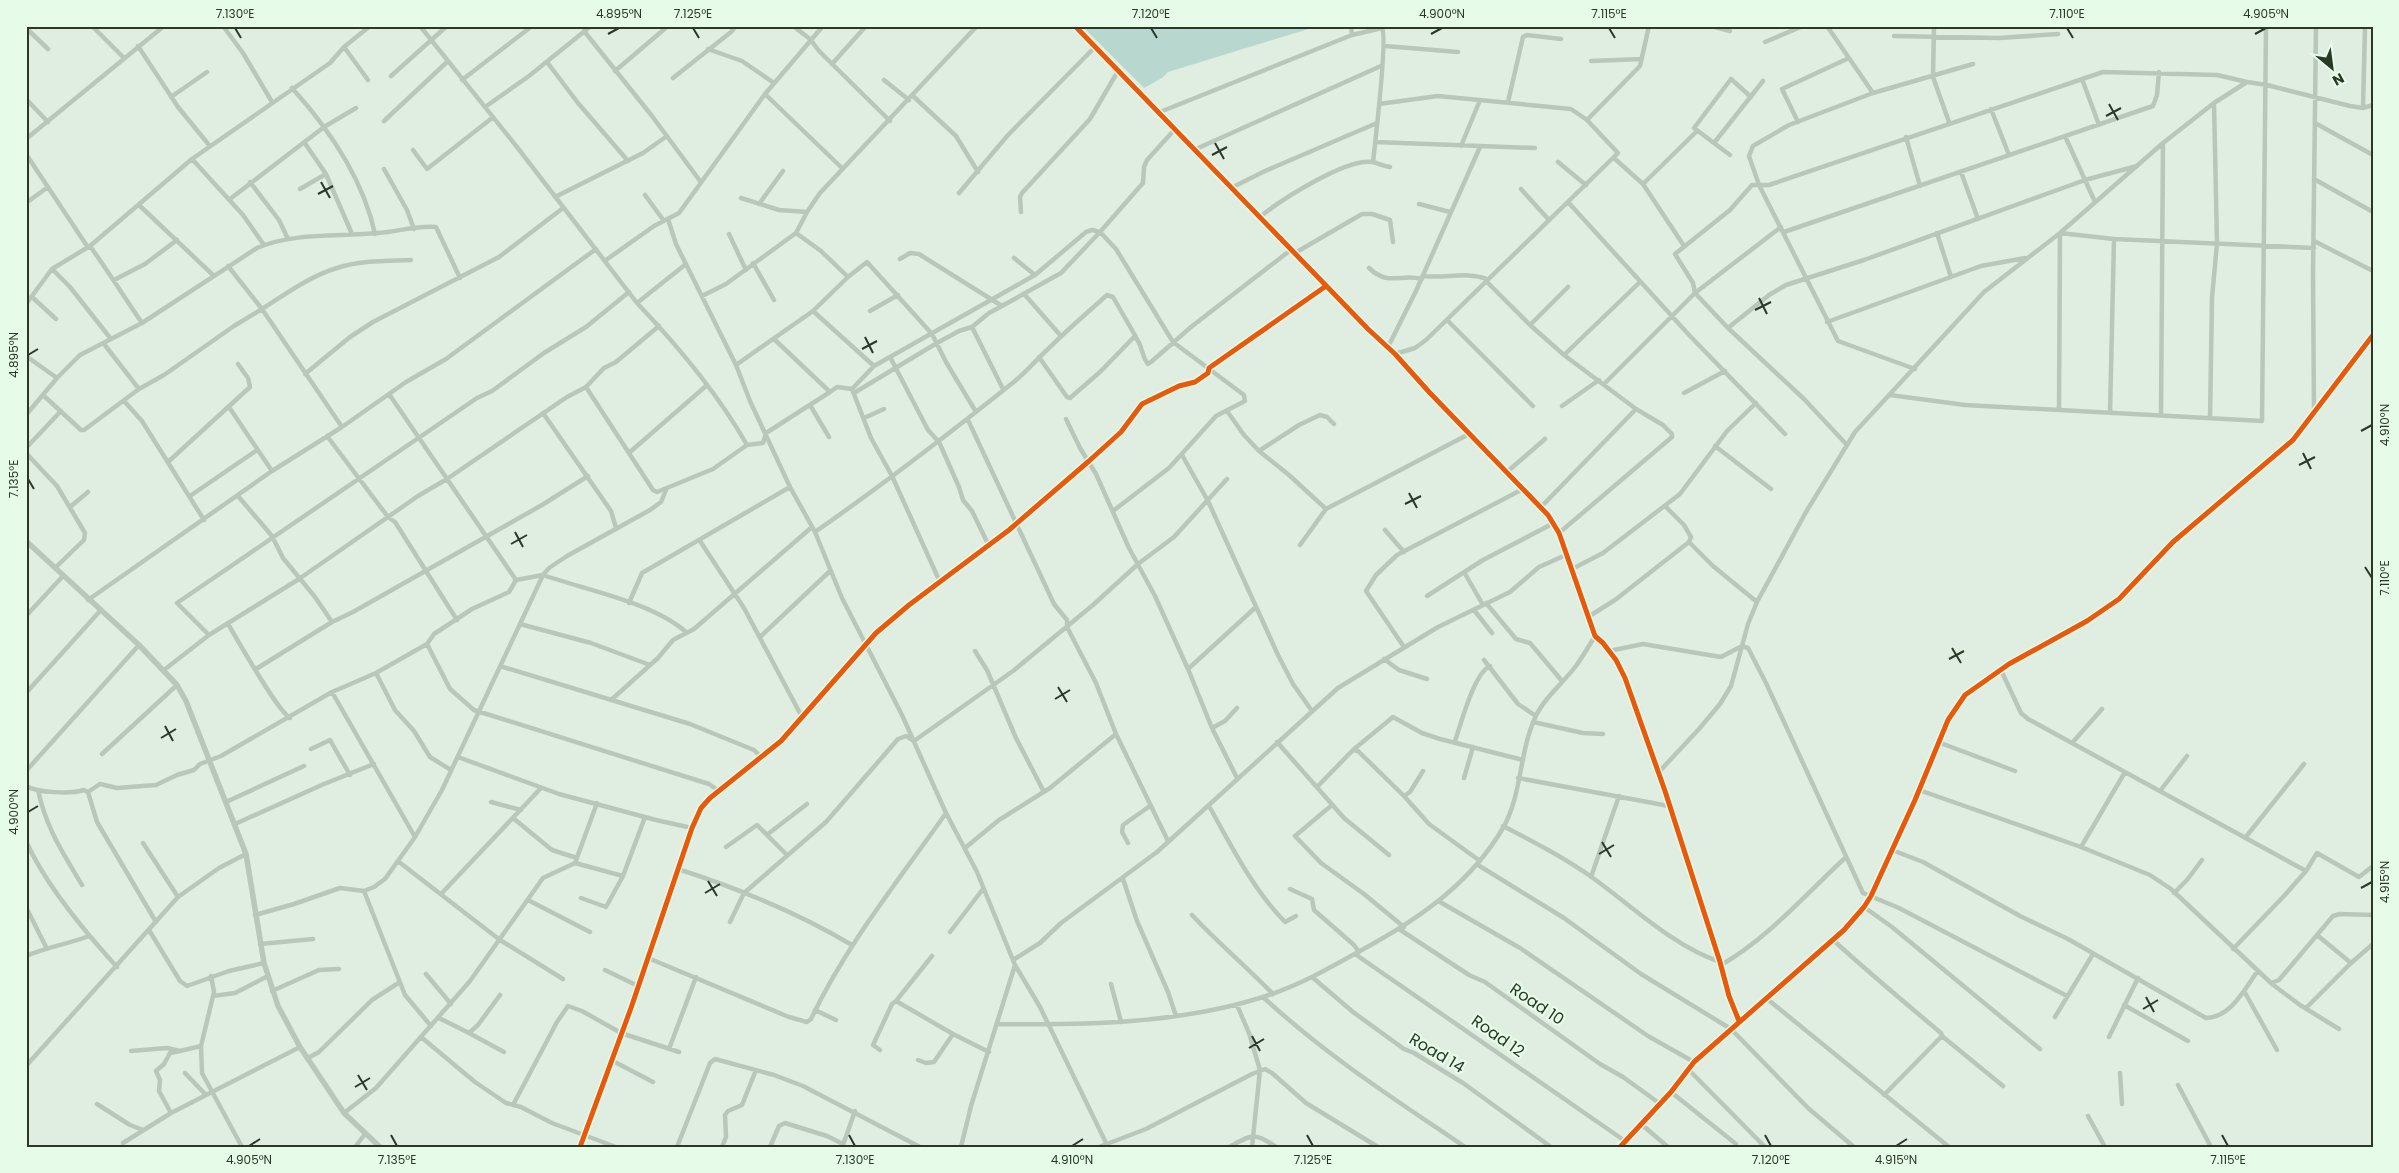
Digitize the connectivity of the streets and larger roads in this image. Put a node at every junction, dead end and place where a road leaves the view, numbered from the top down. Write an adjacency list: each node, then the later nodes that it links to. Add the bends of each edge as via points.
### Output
1 (92, 26): 43 (street)
2 (222, 26): 77 (street, via 243,53)
3 (370, 26): 38 (street)
4 (420, 26): 34 (street)
5 (447, 26): 34 (street)
6 (532, 26): 61 (street)
7 (591, 26): 26 (street)
8 (668, 26): 52 (street)
9 (736, 26): 41 (street)
10 (793, 26): 32 (street)
11 (823, 26): 32 (street)
12 (866, 26): 49 (street)
13 (976, 26): 70 (street)
14 (1075, 26): 39 (street)
15 (1351, 26): 29 (street)
16 (1649, 26): 45 (street)
17 (1711, 26): 27 (street)
18 (1803, 26): 35 (street)
19 (1828, 26): 44 (street)
20 (1934, 26): 30 (street)
21 (2266, 26): 66 (street)
22 (2316, 26): 73 (street)
23 (2365, 26): 84 (street)
24 (162, 27): 36 (street)
25 (26, 28): 40 (street)
26 (584, 31): 48 (street); 52 (street)
27 (1730, 31)
28 (2058, 34): 30 (street, via 2000,38)
29 (1352, 35): 37 (street, via 1382,28); 86 (street)
30 (1934, 35): 31 (street); 57 (street)
31 (1894, 36)
32 (810, 39): 49 (street); 65 (street)
33 (1561, 39): 78 (street, via 1527,34 1523,37)
34 (431, 41): 47 (street); 56 (street)
35 (1765, 42)
36 (138, 46): 43 (street); 71 (street)
37 (1385, 46): 42 (street); 51 (street)
38 (344, 47): 60 (street); 67 (street, via 330,63)
39 (1095, 47): 53 (street); 128 (street, via 1008,135)
40 (48, 49)
41 (708, 49): 58 (street); 65 (street, via 742,61)
42 (1458, 52)
43 (124, 58): 91 (street)
44 (1849, 58): 68 (street); 92 (street, via 1782,89)
45 (1642, 59): 46 (street); 89 (street, via 1637,70)
46 (1591, 61)
47 (447, 62): 61 (street); 90 (street)
48 (547, 62): 82 (street); 120 (street)
49 (832, 64): 88 (street)
50 (1972, 64): 57 (street)
51 (1381, 66): 80 (street); 113 (street)
52 (615, 71): 100 (street)
53 (1118, 71): 86 (street); 156 (street, via 1090,119 1022,193)
54 (207, 72): 71 (street)
55 (2159, 72): 59 (street, via 2103,72); 64 (street, via 2217,75); 95 (street, via 2153,106)
56 (391, 76)
57 (1933, 77): 68 (street); 93 (street)
58 (673, 78)
59 (2082, 79): 85 (street); 95 (street)
60 (368, 80)
61 (462, 80): 82 (street)
62 (884, 80): 75 (street)
63 (1763, 81): 72 (street)
64 (2248, 82): 66 (street); 79 (street)
65 (774, 83): 69 (street)
66 (2267, 85): 73 (street); 180 (street)
67 (292, 88): 77 (street); 97 (street)
68 (1873, 93): 92 (street)
69 (765, 94): 126 (street); 133 (street)
70 (913, 96): 75 (street); 128 (street, via 956,136)
71 (171, 97): 108 (street)
72 (1751, 97): 99 (street, via 1731,79 1694,128); 106 (street)
73 (2315, 97): 84 (street); 96 (street)
74 (26, 99): 91 (street)
75 (909, 100): 88 (street)
76 (1480, 100): 78 (street); 80 (street, via 1438,96); 109 (street)
77 (272, 102): 108 (street)
78 (1508, 102): 89 (street, via 1571,109)
79 (2214, 103): 107 (street); 178 (street)
80 (1379, 104): 94 (street)
81 (2373, 105): 84 (street)
82 (485, 107): 87 (street)
83 (356, 108): 97 (street)
84 (2363, 108)
85 (1991, 109): 93 (street); 116 (street)
86 (1160, 112): 98 (street)
87 (492, 118): 112 (street, via 426,169); 145 (street)
88 (890, 120): 126 (street)
89 (1588, 120): 119 (street, via 1617,150)
90 (384, 121)
91 (48, 122): 103 (street)
92 (1798, 122): 136 (street, via 1753,146 1749,156)
93 (1949, 122): 102 (street)
94 (1377, 123): 105 (street); 140 (street)
95 (2100, 124): 101 (street)
96 (2314, 124): 117 (street); 131 (street)
97 (324, 127): 104 (street); 169 (street, via 357,179)
98 (1176, 128): 113 (street); 165 (street, via 1147,160 1143,182)
99 (1697, 131): 106 (street); 135 (street)
100 (667, 136): 120 (street); 133 (street)
101 (2065, 136): 116 (street); 132 (street)
102 (1906, 137): 136 (street, via 1769,184); 138 (street)
103 (26, 139)
104 (304, 142): 130 (street); 134 (street)
105 (1375, 142): 109 (street); 121 (street)
106 (1714, 143): 115 (street)
107 (2163, 143): 123 (street); 175 (street)
108 (209, 145): 118 (street)
109 (1461, 146): 110 (street)
110 (1480, 147): 111 (street); 157 (street)
111 (1535, 148)
112 (413, 150)
113 (1196, 150): 140 (street)
114 (26, 154): 139 (street)
115 (1730, 155)
116 (2009, 155): 129 (street)
117 (2373, 155)
118 (192, 159): 147 (street); 151 (street)
119 (1615, 159): 135 (street); 137 (street)
120 (628, 160): 145 (street)
121 (1373, 162): 124 (street); 159 (street, via 1348,166 1296,190)
122 (1558, 162): 137 (street)
123 (2138, 166): 132 (street); 149 (street)
124 (1390, 167)
125 (384, 169): 163 (street)
126 (843, 169): 155 (street)
127 (783, 171): 152 (street)
128 (978, 172): 143 (street)
129 (1961, 172): 138 (street); 160 (street)
130 (326, 174): 141 (street); 168 (street)
131 (2314, 179): 158 (street); 176 (street)
132 (2085, 180): 149 (street); 160 (street)
133 (700, 181): 161 (street, via 679,213)
134 (250, 182): 147 (street); 172 (street, via 279,220)
135 (1643, 184): 182 (street)
136 (1759, 184): 164 (street); 182 (street, via 1752,186 1730,210)
137 (1586, 185): 148 (street)
138 (1920, 186): 164 (street)
139 (48, 187): 150 (street); 181 (street)
140 (1233, 187): 159 (street)
141 (300, 189)
142 (1521, 189): 162 (street)
143 (959, 193)
144 (645, 195): 161 (street)
145 (555, 197): 154 (street)
146 (741, 198): 152 (street)
147 (230, 199): 179 (street)
148 (1568, 202): 162 (street); 207 (street)
149 (2096, 202): 171 (street)
150 (26, 203)
151 (139, 204): 174 (street); 181 (street)
152 (759, 204): 155 (street, via 779,210)
153 (1419, 204): 157 (street)
154 (563, 208): 184 (street); 202 (street, via 498,258)
155 (807, 212): 166 (street)
156 (1021, 212)
157 (1450, 212): 203 (street)
158 (2373, 212)
159 (1261, 216): 185 (street)
160 (1978, 219): 167 (street)
161 (666, 220): 190 (street); 192 (street)
162 (1549, 220): 206 (street)
163 (414, 228): 169 (street); 202 (street, via 437,228)
164 (1782, 229): 204 (street); 211 (street)
165 (1100, 232): 199 (street, via 1086,232); 213 (street, via 1061,273); 239 (street, via 1116,249)
166 (796, 233): 191 (street); 200 (street)
167 (1937, 233): 201 (street); 204 (street)
168 (352, 234): 169 (street); 172 (street)
169 (375, 234)
170 (729, 234): 196 (street)
171 (2060, 234): 173 (street); 187 (street); 277 (street)
172 (288, 239): 179 (street)
173 (2114, 239): 175 (street); 283 (street)
174 (177, 240): 198 (street); 205 (street, via 146,264)
175 (2164, 240): 178 (street); 285 (street)
176 (2314, 241): 183 (street); 197 (street)
177 (1393, 242): 185 (street, via 1390,220 1362,214)
178 (2217, 243): 180 (street); 287 (street, via 2212,298)
179 (264, 245): 193 (street)
180 (2264, 245): 183 (street); 287 (street, via 2262,421)
181 (88, 246): 195 (street); 205 (street)
182 (1684, 246): 211 (street, via 1675,254 1693,283)
183 (2314, 248): 281 (street)
184 (596, 249): 190 (street); 265 (street, via 446,358)
185 (1294, 251): 208 (street); 239 (street)
186 (1014, 258): 199 (street)
187 (2026, 258): 201 (street, via 1980,266); 253 (street, via 1984,292)
188 (900, 259): 216 (street, via 910,253 919,254)
189 (411, 260): 221 (street, via 334,268)
190 (606, 260): 210 (street)
191 (753, 263): 196 (street); 217 (street)
192 (686, 264): 214 (street); 218 (street)
193 (228, 266): 198 (street); 221 (street)
194 (1368, 268): 203 (street, via 1387,279)
195 (52, 269): 215 (street); 237 (street, via 70,286)
196 (746, 270): 214 (street)
197 (2373, 271)
198 (214, 275): 228 (street)
199 (1035, 275): 216 (street)
200 (848, 277): 212 (street, via 868,262); 223 (street)
201 (1951, 277): 227 (street)
202 (460, 278): 255 (street, via 385,314 350,337)
203 (1423, 278): 206 (street, via 1460,274); 242 (street)
204 (1807, 278): 227 (street); 232 (street, via 1769,295)
205 (114, 280): 228 (street)
206 (1487, 280): 226 (street); 229 (street)
207 (1640, 282): 224 (street); 244 (street)
208 (1326, 286): 242 (street); 252 (street)
209 (1568, 287): 229 (street)
210 (629, 292): 218 (street); 296 (street, via 492,391)
211 (1695, 293): 224 (street); 232 (street)
212 (898, 295): 222 (street); 233 (street)
213 (1025, 295): 220 (street); 235 (street)
214 (702, 296): 249 (street)
215 (32, 297): 219 (street); 225 (street)
216 (993, 299): 220 (street); 233 (street)
217 (774, 300)
218 (637, 303): 230 (street)
219 (26, 304)
220 (1002, 306): 231 (street)
221 (262, 309): 255 (street); 261 (street)
222 (870, 311)
223 (813, 312): 238 (street); 250 (street)
224 (1672, 316): 254 (street); 258 (street)
225 (56, 319)
226 (1447, 320): 243 (street, via 1415,348); 272 (street)
227 (1827, 322): 253 (street, via 1838,341)
228 (142, 323): 237 (street)
229 (1530, 325): 244 (street)
230 (659, 326): 259 (street); 260 (street, via 616,362 604,368)
231 (972, 327): 240 (street); 262 (street)
232 (1728, 328): 301 (street, via 1804,399)
233 (932, 334): 240 (street); 246 (street)
234 (2373, 335): 281 (street)
235 (1061, 336): 236 (street, via 1107,295 1113,297); 247 (street)
236 (1136, 337): 239 (street, via 1148,364); 247 (street, via 1130,339 1070,398)
237 (112, 339): 241 (street)
238 (774, 339): 249 (street); 264 (street)
239 (1173, 342): 252 (street)
240 (937, 343): 251 (street); 280 (street)
241 (104, 344): 256 (street, via 76,358); 261 (street)
242 (1388, 347): 243 (street)
243 (1395, 354): 293 (street)
244 (1564, 355): 257 (street)
245 (26, 356): 256 (street)
246 (890, 357): 250 (street); 251 (street)
247 (1039, 357): 262 (street)
248 (238, 364): 274 (street, via 250,387)
249 (736, 365): 292 (street)
250 (874, 366): 263 (street)
251 (897, 368): 263 (street); 299 (street, via 928,430)
252 (1209, 368): 279 (street, via 1245,397 1245,401); 310 (street, via 1208,373 1195,382 1142,404 1112,441)
253 (1914, 369): 268 (street)
254 (1725, 371): 266 (street); 270 (street)
255 (305, 374): 291 (street)
256 (57, 378): 267 (street)
257 (1599, 380): 258 (street); 273 (street)
258 (1604, 384): 276 (street)
259 (706, 386): 300 (street); 306 (street)
260 (586, 387): 282 (street); 306 (street)
261 (139, 389): 269 (street)
262 (1003, 389): 280 (street)
263 (853, 391): 264 (street, via 837,387); 286 (street)
264 (830, 392): 271 (street)
265 (389, 394): 291 (street); 296 (street)
266 (1684, 394)
267 (43, 395): 278 (street); 284 (street)
268 (1890, 395): 277 (street, via 1964,405); 301 (street)
269 (124, 401): 278 (street, via 84,430); 309 (street)
270 (1756, 403): 294 (street); 302 (street)
271 (810, 406): 292 (street); 297 (street)
272 (1533, 406)
273 (1562, 406)
274 (230, 407): 304 (street); 309 (street)
275 (884, 409): 286 (street)
276 (1636, 409): 328 (street); 339 (street, via 1670,430 1672,437)
277 (2059, 410): 283 (street)
278 (61, 411): 303 (street)
279 (1226, 411): 305 (street); 308 (street, via 1210,421)
280 (976, 412): 289 (street)
281 (2314, 412): 396 (street, via 2293,440 2173,542 2119,599)
282 (543, 413): 313 (street); 316 (street)
283 (2110, 413): 285 (street)
284 (26, 415)
285 (2161, 415): 287 (street)
286 (864, 418): 314 (street)
287 (2210, 418)
288 (1066, 419): 310 (street)
289 (968, 420): 299 (street); 333 (street)
290 (1334, 424): 305 (street, via 1320,414)
291 (342, 427): 295 (street)
292 (766, 433): 300 (street, via 763,443); 318 (street)
293 (1469, 434): 312 (street); 329 (street)
294 (1785, 434)
295 (327, 436): 311 (street); 315 (street)
296 (419, 437): 315 (street); 316 (street)
297 (829, 437)
298 (1545, 439): 312 (street)
299 (939, 442): 314 (street); 345 (street, via 963,500)
300 (747, 445): 321 (street, via 713,469)
301 (1847, 445): 363 (street)
302 (1715, 446): 320 (street); 326 (street, via 1680,494)
303 (26, 448)
304 (257, 450): 311 (street); 323 (street)
305 (1259, 451): 329 (street)
306 (630, 452): 321 (street, via 653,490)
307 (26, 453): 327 (street, via 49,475)
308 (1182, 455): 325 (street); 330 (street, via 1161,476)
309 (168, 462): 323 (street)
310 (1089, 462): 330 (street); 333 (street)
311 (272, 471): 324 (street)
312 (1507, 472): 319 (street)
313 (588, 476): 336 (street, via 611,511); 341 (street)
314 (892, 476): 338 (street); 359 (street)
315 (359, 477): 331 (street); 340 (street)
316 (448, 479): 331 (street); 341 (street)
317 (1227, 479): 325 (street)
318 (790, 487): 335 (street); 343 (street)
319 (1523, 489): 328 (street); 347 (street)
320 (1771, 489)
321 (666, 490): 336 (street, via 661,502)
322 (88, 492): 327 (street)
323 (190, 496): 332 (street)
324 (238, 496): 332 (street); 340 (street)
325 (1208, 501): 349 (street, via 1174,537); 366 (street)
326 (1665, 506): 344 (street, via 1688,531); 351 (street, via 1603,553)
327 (70, 507): 350 (street, via 85,537)
328 (1541, 508): 334 (street)
329 (1326, 509): 346 (street)
330 (1113, 511): 349 (street)
331 (388, 517): 352 (street, via 395,522); 357 (street)
332 (204, 520): 362 (street)
333 (1017, 523): 345 (street); 375 (street)
334 (1554, 523): 339 (street); 354 (street)
335 (812, 527): 338 (street); 360 (street)
336 (616, 528): 355 (street, via 549,568)
337 (1385, 530): 347 (street)
338 (815, 532): 353 (street)
339 (1559, 533): 348 (street)
340 (272, 536): 357 (street); 378 (street, via 177,603)
341 (485, 536): 352 (street); 358 (street)
342 (26, 541): 350 (street)
343 (700, 541): 360 (street); 364 (street, via 642,573)
344 (1689, 542): 363 (street); 370 (street)
345 (988, 544): 359 (street)
346 (1300, 545)
347 (1404, 552): 385 (street, via 1390,561 1366,591)
348 (1566, 555): 351 (street); 365 (street, via 1539,567 1514,590)
349 (1138, 564): 375 (street); 394 (street)
350 (55, 568): 356 (street)
351 (1572, 569): 370 (street)
352 (425, 570): 371 (street); 372 (street)
353 (830, 571): 380 (street); 383 (street)
354 (1464, 572): 361 (street); 365 (street)
355 (543, 575): 358 (street); 364 (street); 374 (street)
356 (63, 576): 362 (street); 369 (street)
357 (299, 579): 372 (street, via 316,597); 373 (street)
358 (516, 580): 371 (street, via 509,592 472,609)
359 (940, 582): 383 (street, via 885,626)
360 (734, 595): 376 (street); 380 (street)
361 (1427, 596)
362 (88, 600): 368 (street)
363 (1757, 602): 384 (street)
364 (629, 603): 376 (street, via 672,621)
365 (1484, 604): 367 (street); 399 (street, via 1520,642 1528,641)
366 (1256, 607): 394 (street); 407 (street, via 1293,684)
367 (1474, 610): 377 (street); 385 (street)
368 (100, 611): 381 (street); 403 (street)
369 (26, 616)
370 (1588, 617): 379 (street)
371 (457, 620): 382 (street, via 434,634)
372 (332, 622): 393 (street)
373 (228, 624): 378 (street); 393 (street)
374 (520, 624): 390 (street, via 591,643); 391 (street)
375 (1067, 627): 401 (street); 416 (street, via 1096,683)
376 (686, 632): 390 (street, via 673,640)
377 (1492, 633)
378 (209, 635): 395 (street)
379 (1595, 636): 387 (street); 399 (street)
380 (760, 637): 411 (street)
381 (139, 644): 395 (street); 436 (street)
382 (427, 644): 397 (street); 408 (street, via 450,689)
383 (866, 646): 411 (street); 418 (street)
384 (1742, 646): 387 (street, via 1721,657 1643,644); 440 (street, via 1731,686 1720,704); 485 (street, via 1748,648 1766,683)
385 (1404, 647): 388 (street)
386 (975, 651): 401 (street)
387 (1609, 651): 440 (street, via 1625,678)
388 (1384, 659): 398 (street, via 1399,670); 407 (street, via 1338,688)
389 (1484, 660): 392 (street)
390 (650, 665): 404 (street)
391 (500, 666): 404 (street); 408 (street)
392 (1490, 666): 410 (street, via 1518,704); 419 (street, via 1482,672)
393 (256, 669): 409 (street)
394 (1188, 669): 415 (street)
395 (164, 670): 400 (street)
396 (2001, 670): 421 (street, via 1965,696 1948,720); 422 (street, via 2021,713)
397 (376, 673): 402 (street); 435 (street, via 395,710 414,731 430,757)
398 (1427, 679)
399 (1562, 681): 410 (street)
400 (177, 685): 426 (street); 431 (street)
401 (993, 685): 418 (street); 453 (street)
402 (332, 692): 412 (street); 432 (street)
403 (26, 693)
404 (611, 700): 429 (street, via 690,724 754,750)
405 (1237, 708): 415 (street, via 1225,721)
406 (2102, 709): 422 (street)
407 (1312, 711): 420 (street)
408 (480, 712): 428 (street); 450 (street, via 683,775)
409 (284, 714): 412 (street); 413 (street)
410 (1536, 716): 414 (street)
411 (802, 717): 429 (street, via 781,741)
412 (290, 718): 413 (street)
413 (284, 720): 431 (street)
414 (1533, 722): 417 (street, via 1582,733); 430 (street)
415 (1212, 728): 442 (street)
416 (1116, 734): 453 (street); 461 (street)
417 (1603, 734)
418 (914, 741): 465 (street); 483 (street, via 906,736 898,739 826,822)
419 (1455, 741): 423 (street); 425 (street, via 1422,733 1393,717)
420 (1276, 742): 442 (street); 446 (street)
421 (1938, 742): 438 (street); 449 (street)
422 (2072, 743): 439 (street)
423 (1473, 747): 430 (street); 443 (street)
424 (310, 749): 441 (street, via 330,740)
425 (1356, 749): 446 (street); 454 (street)
426 (102, 754)
427 (2187, 756): 451 (street)
428 (458, 757): 435 (street); 447 (street)
429 (761, 757): 450 (street)
430 (1523, 760): 444 (street)
431 (211, 762): 452 (street, via 202,763 191,772 156,786 117,788 100,784); 456 (street)
432 (374, 764): 441 (street); 472 (street)
433 (2304, 764): 473 (street)
434 (304, 766): 456 (street)
435 (451, 770): 472 (street)
436 (26, 771)
437 (1424, 771): 454 (street)
438 (2015, 771)
439 (2125, 772): 451 (street); 479 (street)
440 (1658, 773): 463 (street)
441 (350, 775): 468 (street)
442 (1237, 778): 462 (street)
443 (1464, 778)
444 (1518, 778): 455 (street); 469 (street)
445 (26, 786): 448 (street)
446 (1318, 786): 460 (street)
447 (541, 788): 458 (street); 464 (street)
448 (38, 790): 452 (street); 496 (street, via 53,837)
449 (1919, 790): 479 (street); 481 (street)
450 (719, 791): 470 (street, via 702,808)
451 (2160, 791): 473 (street)
452 (88, 792): 510 (street, via 97,822)
453 (1044, 792): 480 (street, via 999,820)
454 (1404, 796): 489 (street, via 1429,824)
455 (1619, 796): 463 (street); 494 (street)
456 (226, 802): 468 (street)
457 (491, 802): 464 (street)
458 (597, 803): 466 (street); 487 (street)
459 (808, 804): 471 (street)
460 (1332, 805): 484 (street); 518 (street, Road 10, via 1295,836 1321,863 1364,894)
461 (1150, 806): 475 (street); 477 (street, via 1123,825 1122,832)
462 (1209, 806): 475 (street); 515 (street, via 1264,898 1285,922)
463 (1669, 806): 540 (street)
464 (521, 810): 467 (street)
465 (946, 813): 480 (street); 529 (street)
466 (645, 817): 470 (street); 493 (street)
467 (513, 818): 487 (street, via 552,850); 502 (street)
468 (235, 824): 482 (street)
469 (1503, 826): 489 (street); 494 (street)
470 (692, 828): 491 (street)
471 (768, 834): 478 (street, via 757,825); 483 (street)
472 (415, 837): 488 (street)
473 (2246, 838): 492 (street)
474 (26, 841): 523 (street, via 49,881)
475 (1168, 842): 495 (street)
476 (144, 843): 504 (street)
477 (1128, 843)
478 (726, 847)
479 (2081, 847): 501 (street, via 2150,875)
480 (965, 848): 497 (street)
481 (1892, 850): 503 (street); 533 (street, via 1923,862)
482 (246, 854): 504 (street, via 219,868); 512 (street)
483 (787, 855): 500 (street)
484 (1389, 855)
485 (1845, 858): 503 (street, via 1858,887); 540 (street, via 1775,925 1734,958)
486 (2202, 860): 501 (street)
487 (576, 861): 493 (street); 506 (street, via 543,878)
488 (399, 862): 499 (street, via 385,879); 502 (street)
489 (1479, 863): 507 (street); 579 (street, via 1564,918 1641,974)
490 (2373, 866): 492 (street, via 2360,877 2318,853)
491 (678, 869): 500 (street); 536 (street)
492 (2306, 870): 531 (street)
493 (623, 876): 505 (street, via 606,907)
494 (1591, 877): 540 (street, via 1655,925)
495 (1123, 879): 538 (street, via 1061,923); 570 (street)
496 (82, 885)
497 (983, 888): 521 (street); 538 (street)
498 (1290, 889): 532 (street, Road 12, via 1312,899 1314,910 1354,945)
499 (364, 891): 512 (street, via 340,888); 552 (street)
500 (744, 893): 517 (street); 529 (street, via 829,931)
501 (2174, 893): 531 (street)
502 (441, 894): 526 (street)
503 (1871, 896): 509 (street); 561 (street)
504 (178, 897): 511 (street)
505 (581, 898)
506 (528, 900): 520 (street); 526 (street)
507 (1440, 902): 518 (street); 602 (street, via 1520,948 1648,1036)
508 (26, 907): 530 (street)
509 (1864, 907): 525 (street); 592 (street)
510 (153, 913): 511 (street); 516 (street)
511 (163, 914): 516 (street)
512 (255, 914): 527 (street)
513 (1192, 915): 558 (street)
514 (2373, 915): 522 (street, via 2333,916)
515 (1296, 916)
516 (156, 922): 519 (street)
517 (730, 922)
518 (1401, 928): 532 (street); 616 (street, Road 10)
519 (149, 930): 541 (street); 546 (street, via 184,985 190,986)
520 (590, 932)
521 (950, 932)
522 (2317, 935): 539 (street); 553 (street, via 2279,980)
523 (89, 936): 530 (street); 541 (street)
524 (313, 939): 527 (street)
525 (1832, 939): 563 (street); 584 (street)
526 (500, 940): 551 (street); 565 (street)
527 (260, 944): 537 (street)
528 (2373, 944): 539 (street)
529 (852, 945): 569 (street)
530 (46, 948): 534 (street)
531 (2233, 949): 544 (street)
532 (1357, 953): 549 (street); 629 (street, Road 12)
533 (2093, 954): 550 (street); 561 (street)
534 (26, 956)
535 (932, 956): 564 (street)
536 (648, 958): 548 (street); 555 (street)
537 (264, 963): 546 (street); 547 (street)
538 (1014, 963): 576 (street); 578 (street)
539 (2351, 963): 568 (street)
540 (1721, 964): 574 (street)
541 (117, 967): 603 (street)
542 (339, 969): 556 (street, via 319,970)
543 (606, 970): 555 (street)
544 (2257, 972): 553 (street); 557 (street)
545 (426, 974): 565 (street)
546 (212, 976): 560 (street)
547 (268, 976): 556 (street); 560 (street, via 235,994)
548 (696, 977): 569 (street, via 807,1022); 590 (street)
549 (1312, 978): 558 (street); 650 (street, Road 14, via 1404,1049 1463,1083)
550 (2138, 978): 557 (street, via 2206,1018 2222,1014); 567 (street)
551 (563, 979)
552 (400, 982): 577 (street, via 405,995); 599 (street, via 372,1000 319,1052)
553 (2271, 983): 568 (street)
554 (1111, 984): 575 (street)
555 (638, 986): 582 (street)
556 (272, 991): 589 (street)
557 (2244, 991): 593 (street)
558 (1273, 994): 562 (street)
559 (500, 995): 581 (street)
560 (214, 996): 588 (street)
561 (2067, 996): 571 (street)
562 (1263, 998): 566 (street); 649 (street, via 1319,1047 1361,1078)
563 (1766, 998): 574 (street); 614 (street)
564 (896, 1001): 583 (street); 591 (street, via 873,1045)
565 (451, 1004): 572 (street)
566 (1236, 1004): 570 (street); 605 (street)
567 (2124, 1005): 586 (street); 587 (street)
568 (2306, 1008): 580 (street)
569 (815, 1010): 573 (street)
570 (1176, 1016): 575 (street)
571 (2055, 1017)
572 (438, 1018): 577 (street); 581 (street)
573 (836, 1020)
574 (1739, 1021): 579 (street)
575 (1121, 1022): 578 (street)
576 (998, 1024): 578 (street); 598 (street)
577 (431, 1026): 585 (street)
578 (1048, 1026): 632 (street)
579 (1731, 1029): 602 (street); 654 (street, via 1808,1108)
580 (2339, 1029)
581 (469, 1033): 596 (street)
582 (621, 1033): 590 (street); 600 (street); 619 (street, via 582,1011 565,1007)
583 (953, 1034): 598 (street); 601 (street, via 934,1062)
584 (1942, 1036): 611 (street); 614 (street)
585 (421, 1037): 619 (street, via 475,1082); 622 (street, via 376,1088)
586 (2108, 1037)
587 (2188, 1041)
588 (201, 1046): 595 (street); 612 (street, via 202,1073)
589 (300, 1047): 599 (street); 612 (street)
590 (669, 1049): 597 (street)
591 (880, 1050)
592 (2040, 1050)
593 (2277, 1050)
594 (131, 1051): 595 (street, via 167,1048)
595 (180, 1051): 621 (street, via 170,1054 156,1072 160,1080 159,1091)
596 (504, 1052)
597 (679, 1052)
598 (989, 1052): 634 (street)
599 (308, 1058): 622 (street)
600 (612, 1060): 609 (street); 628 (street)
601 (918, 1060)
602 (1694, 1062): 606 (street)
603 (26, 1066)
604 (756, 1070): 620 (street, via 803,1086); 640 (street, via 712,1060); 641 (street, via 742,1105 725,1115 726,1137)
605 (1260, 1070): 627 (street); 632 (street); 648 (street, via 1269,1070 1306,1103)
606 (1689, 1070): 613 (street); 653 (street)
607 (186, 1073): 615 (street)
608 (2120, 1073): 618 (street)
609 (652, 1082)
610 (2178, 1085): 657 (street)
611 (2003, 1086)
612 (212, 1091): 615 (street); 635 (street)
613 (1671, 1092): 616 (street); 631 (street)
614 (1884, 1094): 655 (street)
615 (206, 1095): 621 (street)
616 (1659, 1103): 624 (street)
617 (97, 1104): 625 (street)
618 (2122, 1104)
619 (513, 1105): 628 (street)
620 (855, 1112): 633 (street); 643 (street)
621 (171, 1113): 625 (street)
622 (344, 1113): 626 (street)
623 (2088, 1116): 656 (street)
624 (1641, 1124): 629 (street); 652 (street)
625 (143, 1130): 630 (street)
626 (365, 1134): 636 (street); 637 (street)
627 (1255, 1135): 645 (street); 646 (street); 647 (street)
628 (584, 1136): 638 (street); 639 (street)
629 (1626, 1141): 651 (street)
630 (123, 1143)
631 (1736, 1144)
632 (1108, 1145): 644 (street)
633 (843, 1146): 642 (street, via 826,1136 785,1123 779,1126)
634 (962, 1146)
635 (242, 1147)
636 (355, 1147)
637 (380, 1147)
638 (580, 1147)
639 (616, 1147)
640 (677, 1147)
641 (722, 1147)
642 (770, 1147)
643 (920, 1147)
644 (1099, 1147)
645 (1229, 1147)
646 (1252, 1147)
647 (1276, 1147)
648 (1378, 1147)
649 (1465, 1147)
650 (1551, 1147)
651 (1620, 1147)
652 (1668, 1147)
653 (1765, 1147)
654 (1854, 1147)
655 (1949, 1147)
656 (2105, 1147)
657 (2211, 1147)

